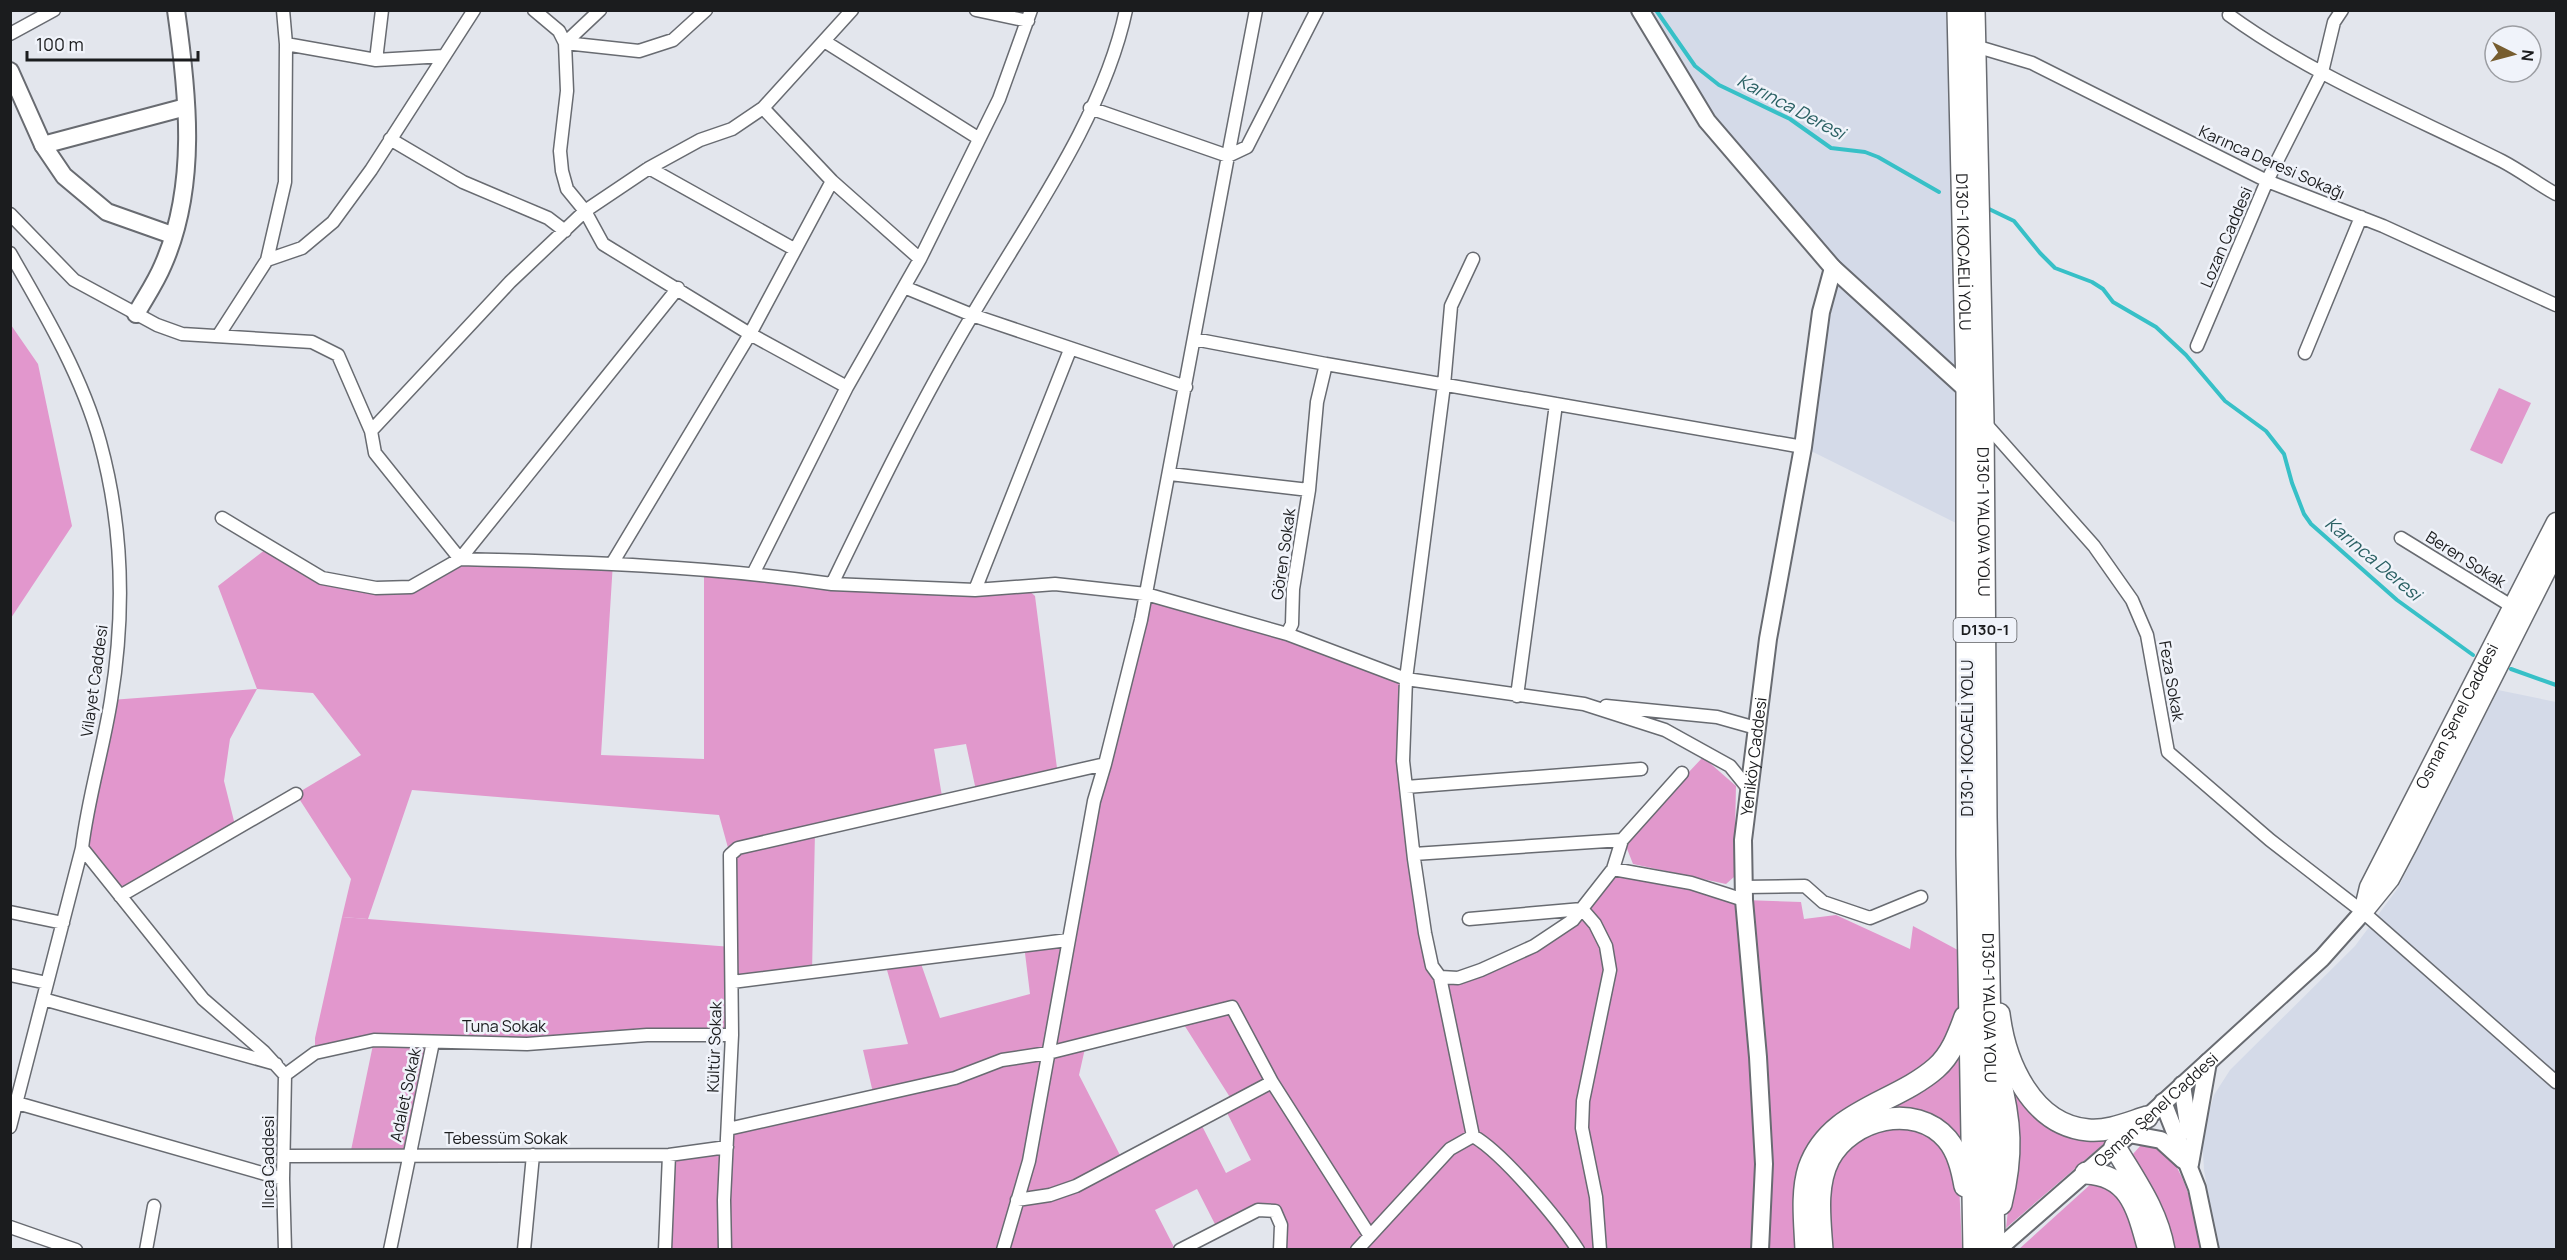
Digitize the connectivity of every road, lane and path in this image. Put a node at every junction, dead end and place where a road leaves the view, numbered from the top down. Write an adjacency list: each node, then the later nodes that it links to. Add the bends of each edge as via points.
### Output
1 (54, 10): 20 (street)
2 (176, 10): 29 (street)
3 (283, 10): 23 (street)
4 (382, 10): 26 (street)
5 (474, 10): 25 (street)
6 (534, 10): 22 (street, via 559,31)
7 (600, 10): 22 (street)
8 (706, 10): 22 (street, via 673,40 639,51)
9 (852, 10): 21 (street)
10 (976, 10): 19 (street)
11 (1126, 10): 31 (street)
12 (1256, 10): 35 (street)
13 (1317, 10): 35 (street, via 1247,147)
14 (1640, 10): 50 (street, via 1707,121)
15 (1958, 10): 66 (highway, D130-1 KOCAELİ YOLU / D130-1)
16 (1974, 10): 24 (highway, D130-1 YALOVA YOLU / D130-1)
17 (2342, 10): 28 (street, Lozan Caddesi, via 2334,22)
18 (2229, 15): 28 (street, via 2266,42)
19 (1030, 16): 32 (street, via 999,99)
20 (10, 34)
21 (824, 41): 30 (street); 32 (street)
22 (565, 43): 40 (street, via 567,91 562,171 567,189)
23 (286, 44): 26 (street); 49 (street, via 285,182)
24 (1975, 46): 38 (street, Karınca Deresi Sokağı, via 2032,63); 68 (highway, D130-1 YALOVA YOLU / D130-1)
25 (444, 56): 26 (street); 33 (street)
26 (376, 60)
27 (10, 71): 34 (street)
28 (2322, 72): 38 (street, Lozan Caddesi); 39 (street, via 2504,163)
29 (186, 107): 34 (street); 44 (street, via 188,138 182,202)
30 (763, 108): 36 (street, via 732,129 700,140); 37 (street)
31 (1090, 108): 35 (street); 55 (street, via 1064,165)
32 (978, 138): 47 (street)
33 (390, 139): 43 (street, via 463,182 548,218); 49 (street, via 333,222 303,248)
34 (43, 145): 44 (street, via 64,176 107,212)
35 (1228, 156): 58 (street)
36 (649, 168): 40 (street); 45 (street)
37 (832, 181): 45 (street); 47 (street)
38 (2267, 181): 42 (street, Karınca Deresi Sokağı); 59 (street, Lozan Caddesi)
39 (2556, 194)
40 (585, 211): 43 (street); 52 (street, via 603,244)
41 (10, 214): 54 (street, via 74,280)
42 (2361, 218): 53 (street, Karınca Deresi Sokağı); 61 (street)
43 (566, 231): 69 (street, via 510,282)
44 (172, 235): 54 (street, via 164,265)
45 (794, 249): 56 (street)
46 (10, 253): 97 (street, Vilayet Caddesi, via 63,348 100,441 113,506 120,610 111,700)
47 (920, 259): 51 (street)
48 (1473, 259): 63 (street, via 1451,306)
49 (267, 260): 57 (street)
50 (1833, 268): 66 (street); 70 (street, Yeniköy Caddesi, via 1821,312)
51 (904, 287): 55 (street); 64 (street)
52 (678, 288): 56 (street); 77 (street)
53 (2556, 305)
54 (136, 314): 57 (street, via 182,334)
55 (972, 315): 60 (street); 80 (street)
56 (750, 334): 64 (street); 78 (street)
57 (218, 336): 69 (street, via 312,342 338,355)
58 (1194, 339): 62 (street); 65 (street)
59 (2197, 346)
60 (1070, 350): 65 (street); 81 (street)
61 (2305, 353)
62 (1326, 364): 63 (street); 72 (street, via 1317,402)
63 (1444, 385): 67 (street); 85 (street)
64 (847, 387): 79 (street)
65 (1186, 387): 71 (street)
66 (1967, 390): 115 (highway, D130-1 KOCAELİ YOLU / D130-1)
67 (1556, 404): 70 (street); 86 (street)
68 (1983, 421): 103 (highway, D130-1 YALOVA YOLU / D130-1); 106 (street, Feza Sokak, via 2094,546 2132,600 2147,635 2168,752 2270,840)
69 (371, 431): 77 (street, via 375,453)
70 (1803, 447): 89 (street, Yeniköy Caddesi)
71 (1170, 474): 72 (street, Gören Sokak); 82 (street)
72 (1309, 490): 84 (street, Gören Sokak, via 1293,589 1292,624)
73 (222, 518): 77 (street, via 322,578 376,588 411,587)
74 (2556, 522): 83 (main road, Osman Şenel Caddesi)
75 (2401, 538): 83 (street, Beren Sokak)
76 (2556, 552): 87 (main road, Osman Şenel Caddesi)
77 (460, 559): 78 (street)
78 (613, 562): 79 (street)
79 (754, 573): 80 (street)
80 (832, 584): 81 (street)
81 (975, 590): 82 (street, via 1055,584)
82 (1146, 594): 84 (street); 90 (street)
83 (2513, 607): 87 (main road, Osman Şenel Caddesi)
84 (1287, 634): 85 (street)
85 (1406, 679): 86 (street); 93 (street, via 1403,761)
86 (1516, 696): 88 (street)
87 (2472, 702): 106 (main road, Osman Şenel Caddesi, via 2416,813 2369,887)
88 (1584, 704): 89 (street, via 1717,717); 94 (street, via 1665,730 1696,745 1730,766)
89 (1756, 728): 94 (street, Yeniköy Caddesi)
90 (1105, 764): 109 (street, via 1094,801); 112 (street, Kültür Sokak, via 738,849 730,855)
91 (1641, 769): 93 (street)
92 (1682, 773): 96 (street)
93 (1407, 787): 98 (street)
94 (1747, 787): 100 (street, Yeniköy Caddesi)
95 (296, 794): 101 (street)
96 (1622, 840): 98 (street); 99 (street)
97 (82, 848): 101 (street); 108 (street, Vilayet Caddesi)
98 (1414, 854): 111 (street, via 1425,933 1432,966)
99 (1613, 869): 100 (street); 104 (street)
100 (1744, 893): 102 (street, via 1805,886 1823,902 1870,918); 157 (street, Yeniköy Caddesi, via 1764,1164)
101 (120, 896): 120 (street, via 203,999)
102 (1921, 897)
103 (1988, 900): 126 (highway, via 2000,1022 2014,1069 2033,1101 2061,1122 2090,1130); 143 (highway, D130-1 YALOVA YOLU / D130-1, via 1990,1044 2006,1100 2010,1146 2003,1194)
104 (1582, 909): 107 (street); 111 (street, via 1573,920 1534,946 1458,978); 156 (street, via 1606,946 1610,970 1583,1101 1582,1128 1597,1208)
105 (10, 912): 108 (street)
106 (2363, 912): 119 (street, Osman Şenel Caddesi, via 2340,941); 122 (street, Feza Sokak)
107 (1469, 919)
108 (63, 923): 113 (street, Vilayet Caddesi)
109 (1068, 940): 112 (street); 118 (street)
110 (10, 975): 113 (street)
111 (1440, 977): 129 (street)
112 (732, 982): 116 (street, Kültür Sokak)
113 (47, 983): 114 (street, Vilayet Caddesi)
114 (43, 999): 120 (street); 125 (street, Vilayet Caddesi)
115 (1969, 1005): 143 (highway, D130-1 KOCAELİ YOLU / D130-1); 158 (highway, via 1957,1039 1936,1069 1856,1114 1821,1145 1809,1168 1805,1192)
116 (732, 1035): 117 (street, Tuna Sokak, via 647,1035 527,1044); 128 (street, Kültür Sokak)
117 (433, 1042): 120 (street, Tuna Sokak, via 374,1040 315,1053); 132 (street, Adalet Sokak)
118 (1048, 1053): 121 (street, via 1232,1007); 128 (street, via 1002,1060 955,1078); 139 (street, via 1029,1161)
119 (2208, 1062): 123 (street, Osman Şenel Caddesi); 136 (street)
120 (281, 1070): 135 (street, Ilıca Caddesi)
121 (1272, 1082): 139 (street, via 1076,1186); 142 (street)
122 (2556, 1082)
123 (2182, 1085): 124 (street, Osman Şenel Caddesi); 136 (street)
124 (2163, 1102): 126 (street, Osman Şenel Caddesi); 136 (street)
125 (17, 1103): 127 (street, Vilayet Caddesi); 138 (street)
126 (2147, 1117): 130 (street, Osman Şenel Caddesi)
127 (10, 1127)
128 (728, 1129): 131 (street, Kültür Sokak)
129 (1473, 1136): 142 (street, via 1450,1149); 155 (street, via 1499,1157)
130 (2122, 1141): 136 (street, via 2161,1140); 137 (street, Osman Şenel Caddesi); 162 (highway, via 2160,1227)
131 (727, 1147): 134 (street, Tebessüm Sokak); 150 (street, Kültür Sokak)
132 (408, 1154): 133 (street, Tebessüm Sokak); 135 (street, Tebessüm Sokak); 147 (street, Adalet Sokak)
133 (533, 1155): 134 (street, Tebessüm Sokak); 148 (street)
134 (669, 1155): 149 (street)
135 (284, 1156): 138 (street, Ilıca Caddesi)
136 (2189, 1168): 163 (street)
137 (2086, 1173): 160 (street, Osman Şenel Caddesi); 161 (highway, via 2106,1175 2119,1183 2136,1207)
138 (282, 1179): 146 (street, Ilıca Caddesi)
139 (1017, 1200): 151 (street)
140 (154, 1206): 145 (street)
141 (10, 1227): 144 (street)
142 (1370, 1236): 154 (street)
143 (1980, 1237): 159 (highway, via 1959,1161 1947,1139 1918,1121 1885,1120 1850,1134 1829,1159 1819,1203); 160 (highway, D130-1)
144 (76, 1250)
145 (146, 1250)
146 (285, 1250)
147 (390, 1250)
148 (524, 1250)
149 (665, 1250)
150 (725, 1250)
151 (1003, 1250)
152 (1180, 1250): 153 (street, via 1258,1210 1275,1211 1281,1225)
153 (1280, 1250)
154 (1357, 1250)
155 (1578, 1250)
156 (1600, 1250)
157 (1760, 1250)
158 (1806, 1250)
159 (1822, 1250)
160 (1995, 1250)
161 (2149, 1250)
162 (2164, 1250)
163 (2210, 1250)

